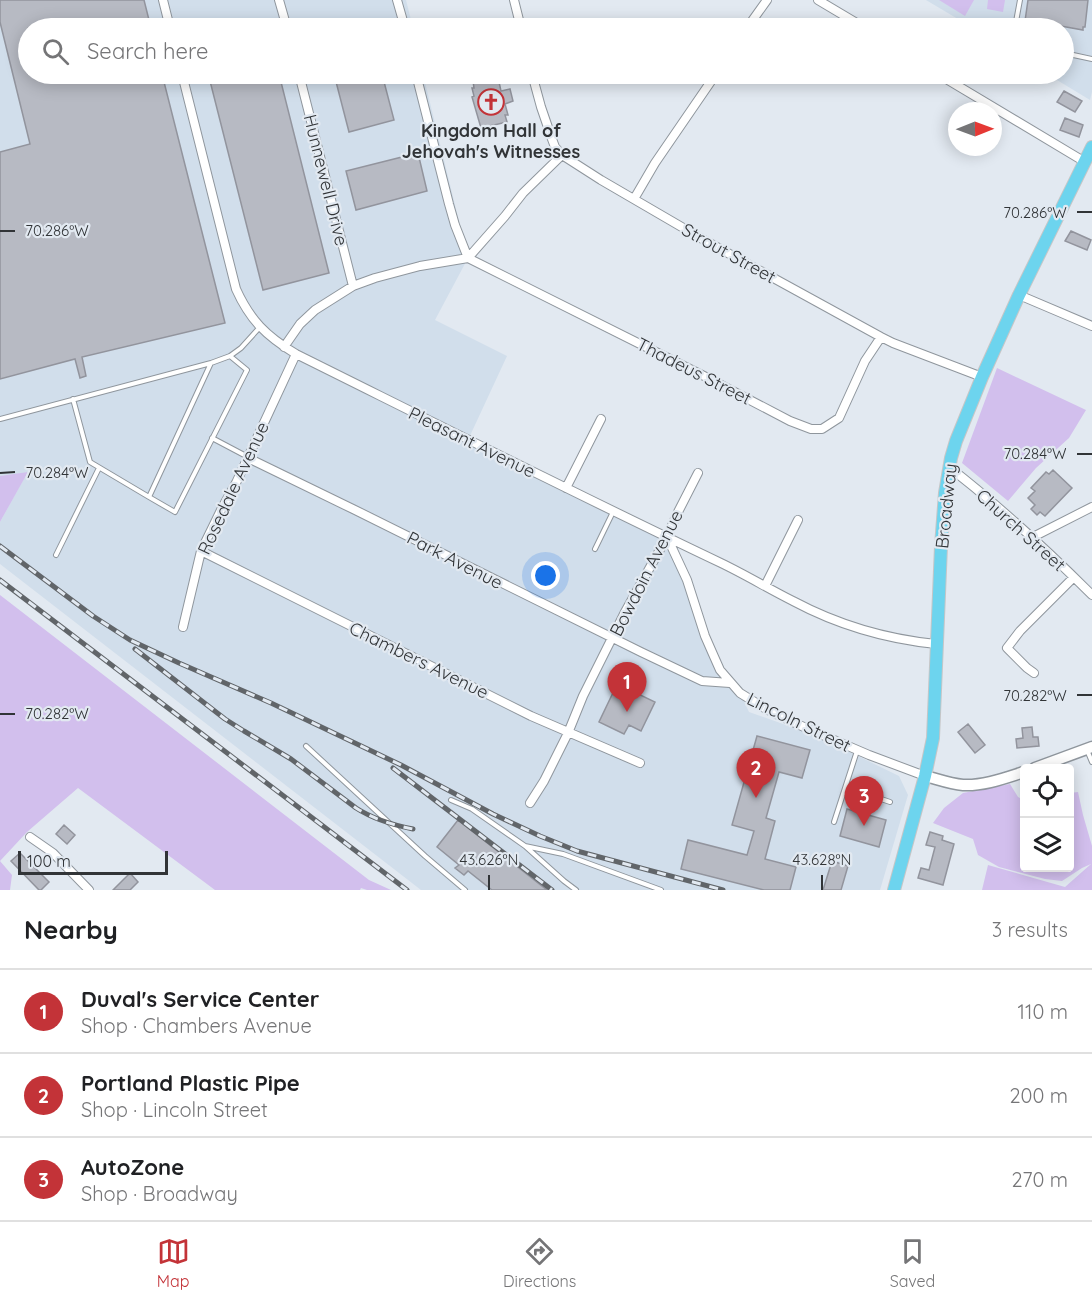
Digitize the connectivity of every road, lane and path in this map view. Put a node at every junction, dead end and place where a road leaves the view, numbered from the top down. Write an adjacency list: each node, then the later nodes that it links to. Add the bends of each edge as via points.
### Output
1 (163, 0): 8 (street)
2 (279, 0): 9 (street)
3 (397, 0): 10 (street)
4 (514, 0): 11 (street)
5 (767, 0): 12 (street)
6 (818, 0): 13 (street)
7 (1020, 0): 14 (lane)
8 (168, 18)
9 (284, 18)
10 (402, 18)
11 (518, 18)
12 (754, 18)
13 (848, 18)
14 (1017, 18)
15 (1074, 55): 16 (lane)
16 (1092, 59)
17 (185, 84): 31 (street, Pleasant Avenue, via 236,289)
18 (302, 84): 28 (street, Hunnewell Drive)
19 (419, 84): 27 (street, via 452,214)
20 (535, 84): 24 (street, via 552,139)
21 (709, 84): 26 (street)
22 (955, 84): 25 (street)
23 (1092, 147): 25 (main road, Broadway)
24 (562, 155): 26 (street, Strout Street); 27 (street)
25 (1085, 162): 29 (main road, Broadway)
26 (634, 199): 32 (street, Strout Street)
27 (468, 258): 28 (street, via 420,266); 32 (street, Thadeus Street, via 790,422 811,429 822,429 839,418)
28 (353, 286): 33 (street, via 315,310)
29 (1019, 295): 30 (street); 37 (main road, Broadway)
30 (1092, 326)
31 (260, 327): 33 (street, Pleasant Avenue); 35 (lane)
32 (880, 337): 37 (street, Strout Street)
33 (284, 347): 34 (street, Pleasant Avenue)
34 (296, 354): 42 (street, Rosedale Avenue); 46 (street, Pleasant Avenue)
35 (230, 356): 36 (lane); 41 (lane, via 247,369)
36 (211, 363): 38 (lane); 47 (lane)
37 (982, 377): 43 (main road, Broadway)
38 (73, 399): 39 (lane); 44 (lane, via 90,462)
39 (0, 419)
40 (602, 419): 46 (street)
41 (212, 438): 42 (lane); 47 (lane, via 175,512)
42 (248, 458): 54 (street, Rosedale Avenue); 60 (street, Park Avenue)
43 (949, 466): 52 (street, Church Street); 61 (main road, Broadway)
44 (99, 468): 47 (lane); 55 (lane)
45 (698, 473): 51 (street, Bowdoin Avenue)
46 (566, 488): 49 (street, Pleasant Avenue)
47 (149, 497)
48 (1092, 507): 52 (street)
49 (613, 511): 51 (street, Pleasant Avenue); 53 (lane)
50 (798, 520): 57 (street)
51 (667, 537): 57 (street, Pleasant Avenue); 60 (street, Bowdoin Avenue); 63 (street, Lincoln Street, via 687,580 705,636)
52 (1031, 538): 56 (street, Church Street)
53 (595, 549)
54 (201, 551): 59 (street, Rosedale Avenue); 64 (street, Chambers Avenue)
55 (56, 555)
56 (1073, 578): 58 (street, Church Street); 62 (street, via 1007,648)
57 (765, 586): 61 (street, Pleasant Avenue, via 856,628)
58 (1092, 595)
59 (183, 627)
60 (613, 638): 63 (street, Park Avenue, via 702,681); 64 (street, Bowdoin Avenue)
61 (936, 644): 72 (main road, Broadway, via 933,738)
62 (1034, 673)
63 (730, 683): 67 (street, Lincoln Street, via 766,709)
64 (568, 733): 69 (street, Chambers Avenue); 76 (street, Bowdoin Avenue)
65 (306, 746): 81 (lane)
66 (1089, 748): 68 (lane); 70 (main road)
67 (857, 750): 72 (street, Lincoln Street); 73 (lane)
68 (1092, 762)
69 (640, 763)
70 (1046, 764)
71 (1020, 773): 72 (main road, Lincoln Street, via 963,785)
72 (925, 776): 84 (main road, Broadway)
73 (845, 787): 75 (lane); 77 (lane)
74 (450, 800): 79 (lane, via 472,809)
75 (890, 802)
76 (530, 803)
77 (834, 822)
78 (30, 837): 80 (street, via 53,853)
79 (525, 846): 82 (lane); 83 (lane, via 563,854)
80 (89, 890)
81 (465, 890)
82 (576, 890)
83 (661, 890)
84 (894, 890)

